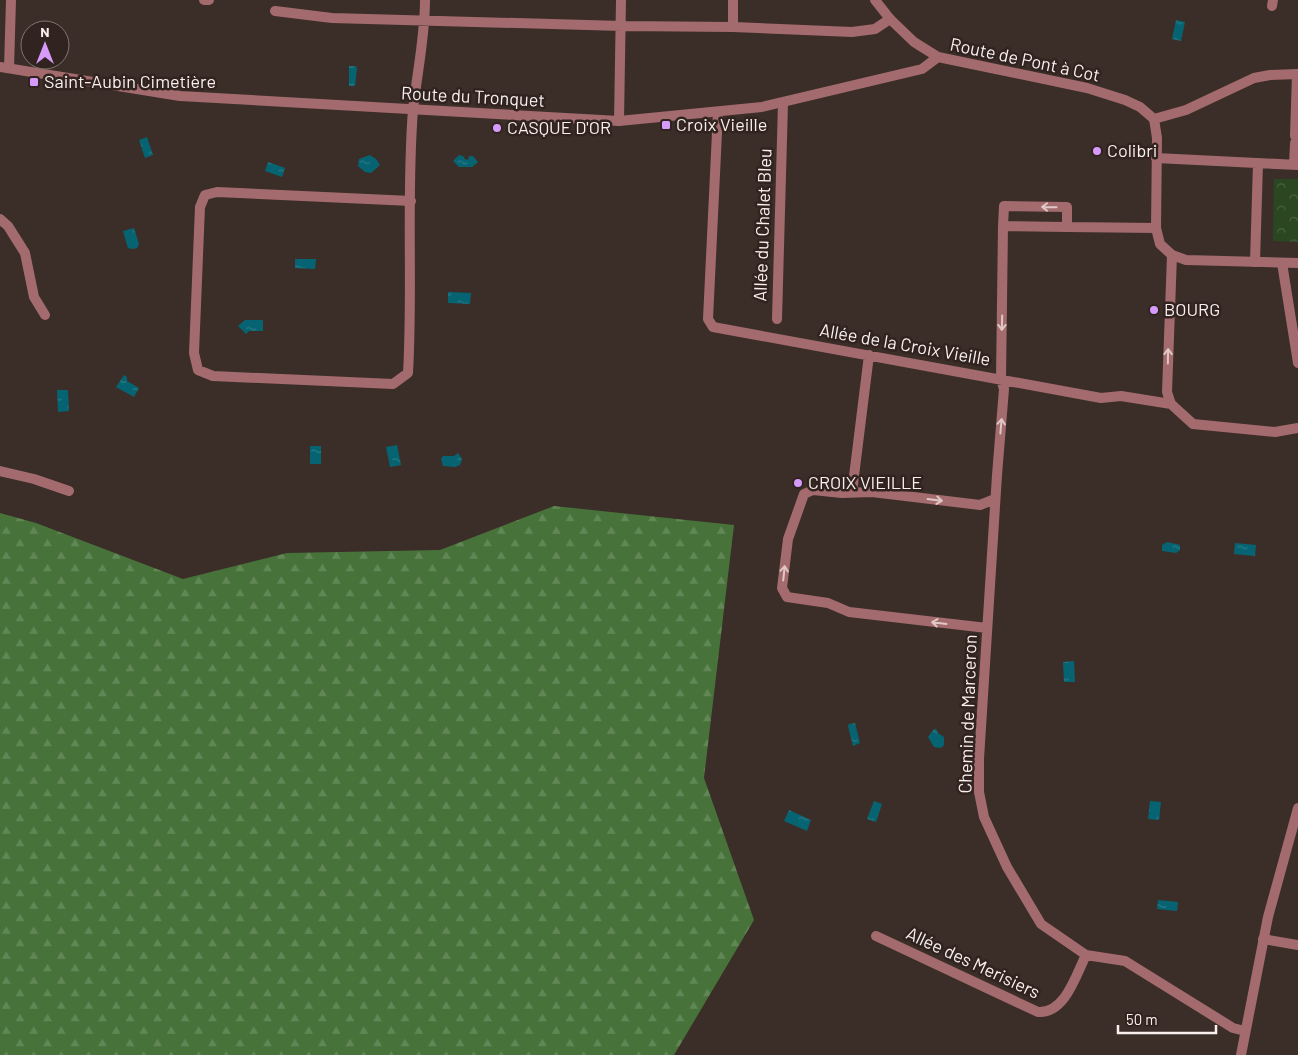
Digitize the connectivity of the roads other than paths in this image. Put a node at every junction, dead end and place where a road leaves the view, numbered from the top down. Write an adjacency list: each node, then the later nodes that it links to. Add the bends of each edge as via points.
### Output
1 (11, 0): 14 (street)
2 (204, 0): 3 (street)
3 (209, 0)
4 (425, 0): 10 (street)
5 (621, 0): 11 (street)
6 (733, 0): 12 (street)
7 (875, 0): 9 (street, Route de Pont à Cot)
8 (275, 11): 10 (street, via 332,18)
9 (890, 19): 12 (street, via 875,29 852,32); 13 (street, Route de Pont à Cot, via 914,42)
10 (425, 21): 11 (street); 17 (street)
11 (622, 26): 12 (street); 20 (street)
12 (733, 26)
13 (938, 58): 16 (street, Route du Tronquet, via 922,69); 19 (street, Route de Pont à Cot, via 1087,88 1132,102)
14 (4, 67): 17 (street, Route du Tronquet, via 180,96)
15 (1298, 74): 19 (street, via 1254,78 1186,110); 23 (street)
16 (783, 103): 18 (street, Route du Tronquet); 34 (street, Allée du Chalet Bleu)
17 (414, 110): 20 (street, Route du Tronquet); 24 (street)
18 (718, 112): 20 (street, Route du Tronquet); 35 (street, Allée de la Croix Vieille, via 708,319 713,327)
19 (1154, 119): 21 (street)
20 (619, 121)
21 (1156, 158): 22 (street); 28 (street)
22 (1258, 163): 23 (street); 30 (street)
23 (1296, 165)
24 (410, 201): 24 (street, via 408,373 393,384 213,376 198,370 194,353 200,207 205,195 217,192)
25 (0, 219): 33 (street, via 25,253 34,297)
26 (1003, 226): 27 (street); 27 (street, Chemin de Marceron, one-way to 26, via 1067,207 1004,206); 37 (street, Chemin de Marceron, one-way to 37)
27 (1067, 227): 28 (street)
28 (1156, 228): 29 (street, via 1160,244)
29 (1172, 255): 30 (street, via 1186,260); 38 (street, one-way to 29, via 1167,392)
30 (1255, 262): 31 (street)
31 (1282, 263): 32 (street); 36 (street)
32 (1298, 263)
33 (46, 315)
34 (777, 319)
35 (869, 355): 37 (street, Allée de la Croix Vieille); 42 (street)
36 (1298, 362)
37 (1001, 379): 38 (street, Allée de la Croix Vieille, via 1101,398 1121,396); 43 (street, Chemin de Marceron, one-way to 37, via 1004,389)
38 (1171, 404): 39 (street, via 1193,424 1275,432)
39 (1298, 428)
40 (0, 472): 41 (street, via 34,478)
41 (69, 491)
42 (852, 492): 43 (street, one-way to 43, via 980,505); 44 (street, one-way to 42, via 849,612 828,603 787,597 782,588 788,539 804,494 813,490)
43 (995, 499): 44 (street, Chemin de Marceron)
44 (987, 628): 49 (street, Chemin de Marceron, via 979,759 979,792 984,818 1007,867 1041,924)
45 (1298, 808): 47 (street)
46 (876, 936): 49 (street, Allée des Merisiers, via 1046,1013 1063,999)
47 (1263, 939): 48 (street); 50 (street)
48 (1298, 945)
49 (1086, 955): 50 (street, Chemin de Marceron, via 1125,961 1233,1028)
50 (1245, 1031): 51 (street)
51 (1241, 1055)

